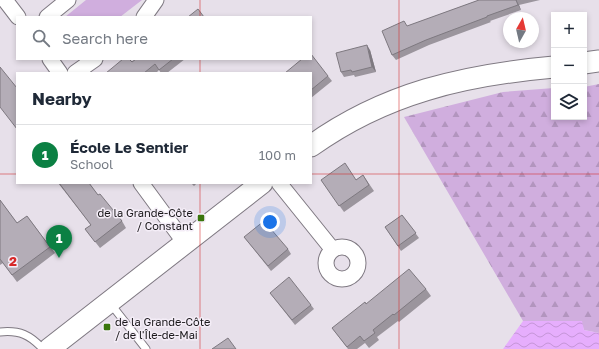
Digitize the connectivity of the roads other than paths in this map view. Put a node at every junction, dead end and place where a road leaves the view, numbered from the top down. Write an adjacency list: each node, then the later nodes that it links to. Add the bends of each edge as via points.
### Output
1 (5, 0): 4 (street)
2 (68, 0): 5 (street)
3 (156, 0): 6 (street)
4 (17, 16)
5 (48, 16)
6 (145, 16)
7 (51, 60): 12 (street)
8 (94, 60): 13 (street)
9 (599, 61): 10 (main road)
10 (587, 63)
11 (551, 67): 14 (main road, via 479,77 409,94 355,118)
12 (59, 72)
13 (76, 72)
14 (312, 145)
15 (142, 184): 18 (street)
16 (261, 184): 18 (main road)
17 (280, 184): 19 (street)
18 (185, 242): 20 (main road)
19 (333, 250)
20 (109, 303): 23 (main road); 24 (lane)
21 (0, 332): 22 (lane, via 22,333)
22 (44, 349)
23 (49, 349)
24 (146, 349)

